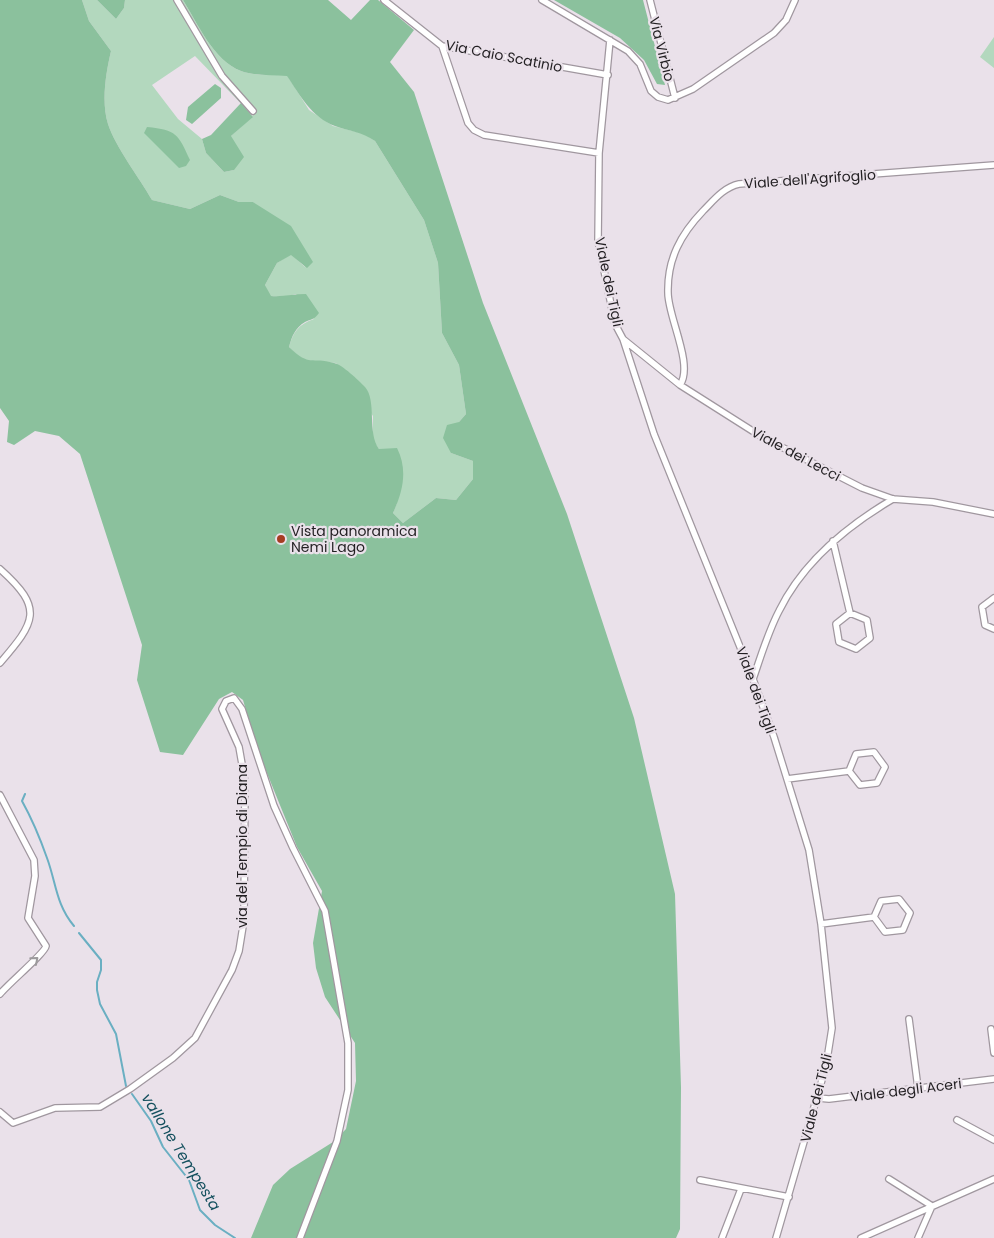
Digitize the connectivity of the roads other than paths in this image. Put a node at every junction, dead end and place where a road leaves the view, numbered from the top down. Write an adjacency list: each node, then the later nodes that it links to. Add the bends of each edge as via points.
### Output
1 (177, 0): 10 (street, via 222,76)
2 (384, 0): 7 (street, Via Caio Scatinio)
3 (542, 0): 6 (street)
4 (650, 0): 9 (street, Via Virbio)
5 (795, 0): 9 (street, via 786,20 774,33)
6 (610, 40): 8 (street, Viale dei Tigli); 9 (street, via 636,57 654,95)
7 (442, 46): 8 (street, Via Caio Scatinio); 11 (street, via 467,121 476,131 484,135)
8 (608, 75): 11 (street, Viale dei Tigli)
9 (675, 98)
10 (254, 111)
11 (598, 153): 13 (street, Viale dei Tigli, via 598,241 615,324)
12 (994, 165): 14 (street, Viale dell'Agrifoglio, via 739,184 727,189 687,228 675,250 668,294 685,370)
13 (623, 339): 14 (street, Viale dei Lecci); 23 (street, Viale dei Tigli, via 654,434)
14 (680, 385): 15 (street, Viale dei Lecci, via 777,446 862,488)
15 (893, 499): 16 (street, Viale dei Lecci, via 933,502); 17 (street)
16 (994, 514)
17 (833, 541): 20 (street); 23 (street, via 783,603)
18 (0, 569): 22 (street, via 22,592 31,617 24,634)
19 (994, 598): 21 (street, via 982,607 985,625)
20 (850, 613): 20 (street, via 836,624 839,642 856,649 870,638 867,620)
21 (994, 629)
22 (0, 663)
23 (753, 679): 25 (street, Viale dei Tigli)
24 (849, 771): 24 (street, via 860,785 878,783 885,767 874,752 856,754); 25 (street)
25 (787, 779): 28 (street, Viale dei Tigli, via 809,850)
26 (0, 795): 29 (street, one-way to 26, via 44,952 46,946 28,918 35,876 34,860)
27 (874, 917): 27 (street, via 885,932 903,930 910,914 899,899 881,901); 28 (street)
28 (821, 924): 35 (street, Viale dei Tigli, via 832,1028)
29 (0, 994)
30 (909, 1019): 34 (street)
31 (990, 1029): 32 (street)
32 (994, 1053)
33 (994, 1079): 34 (street, Viale degli Aceri)
34 (918, 1088): 35 (street, Viale degli Aceri)
35 (818, 1098): 43 (street, Viale dei Tigli)
36 (0, 1112): 45 (street, via del Tempio di Diana, via 11,1123 52,1108 102,1106 173,1058 191,1043 203,1027 236,962 243,926 244,777 239,747 222,707 226,700 234,698 242,709 282,824 325,911 348,1043 348,1090 337,1141)
37 (957, 1120): 38 (street)
38 (994, 1140)
39 (889, 1178): 44 (street)
40 (994, 1179): 44 (street)
41 (700, 1180): 42 (street)
42 (741, 1189): 43 (street); 46 (street)
43 (790, 1197): 47 (street, Viale dei Tigli)
44 (932, 1206): 48 (street); 49 (street)
45 (300, 1238)
46 (722, 1238)
47 (776, 1238)
48 (861, 1238)
49 (918, 1238)

